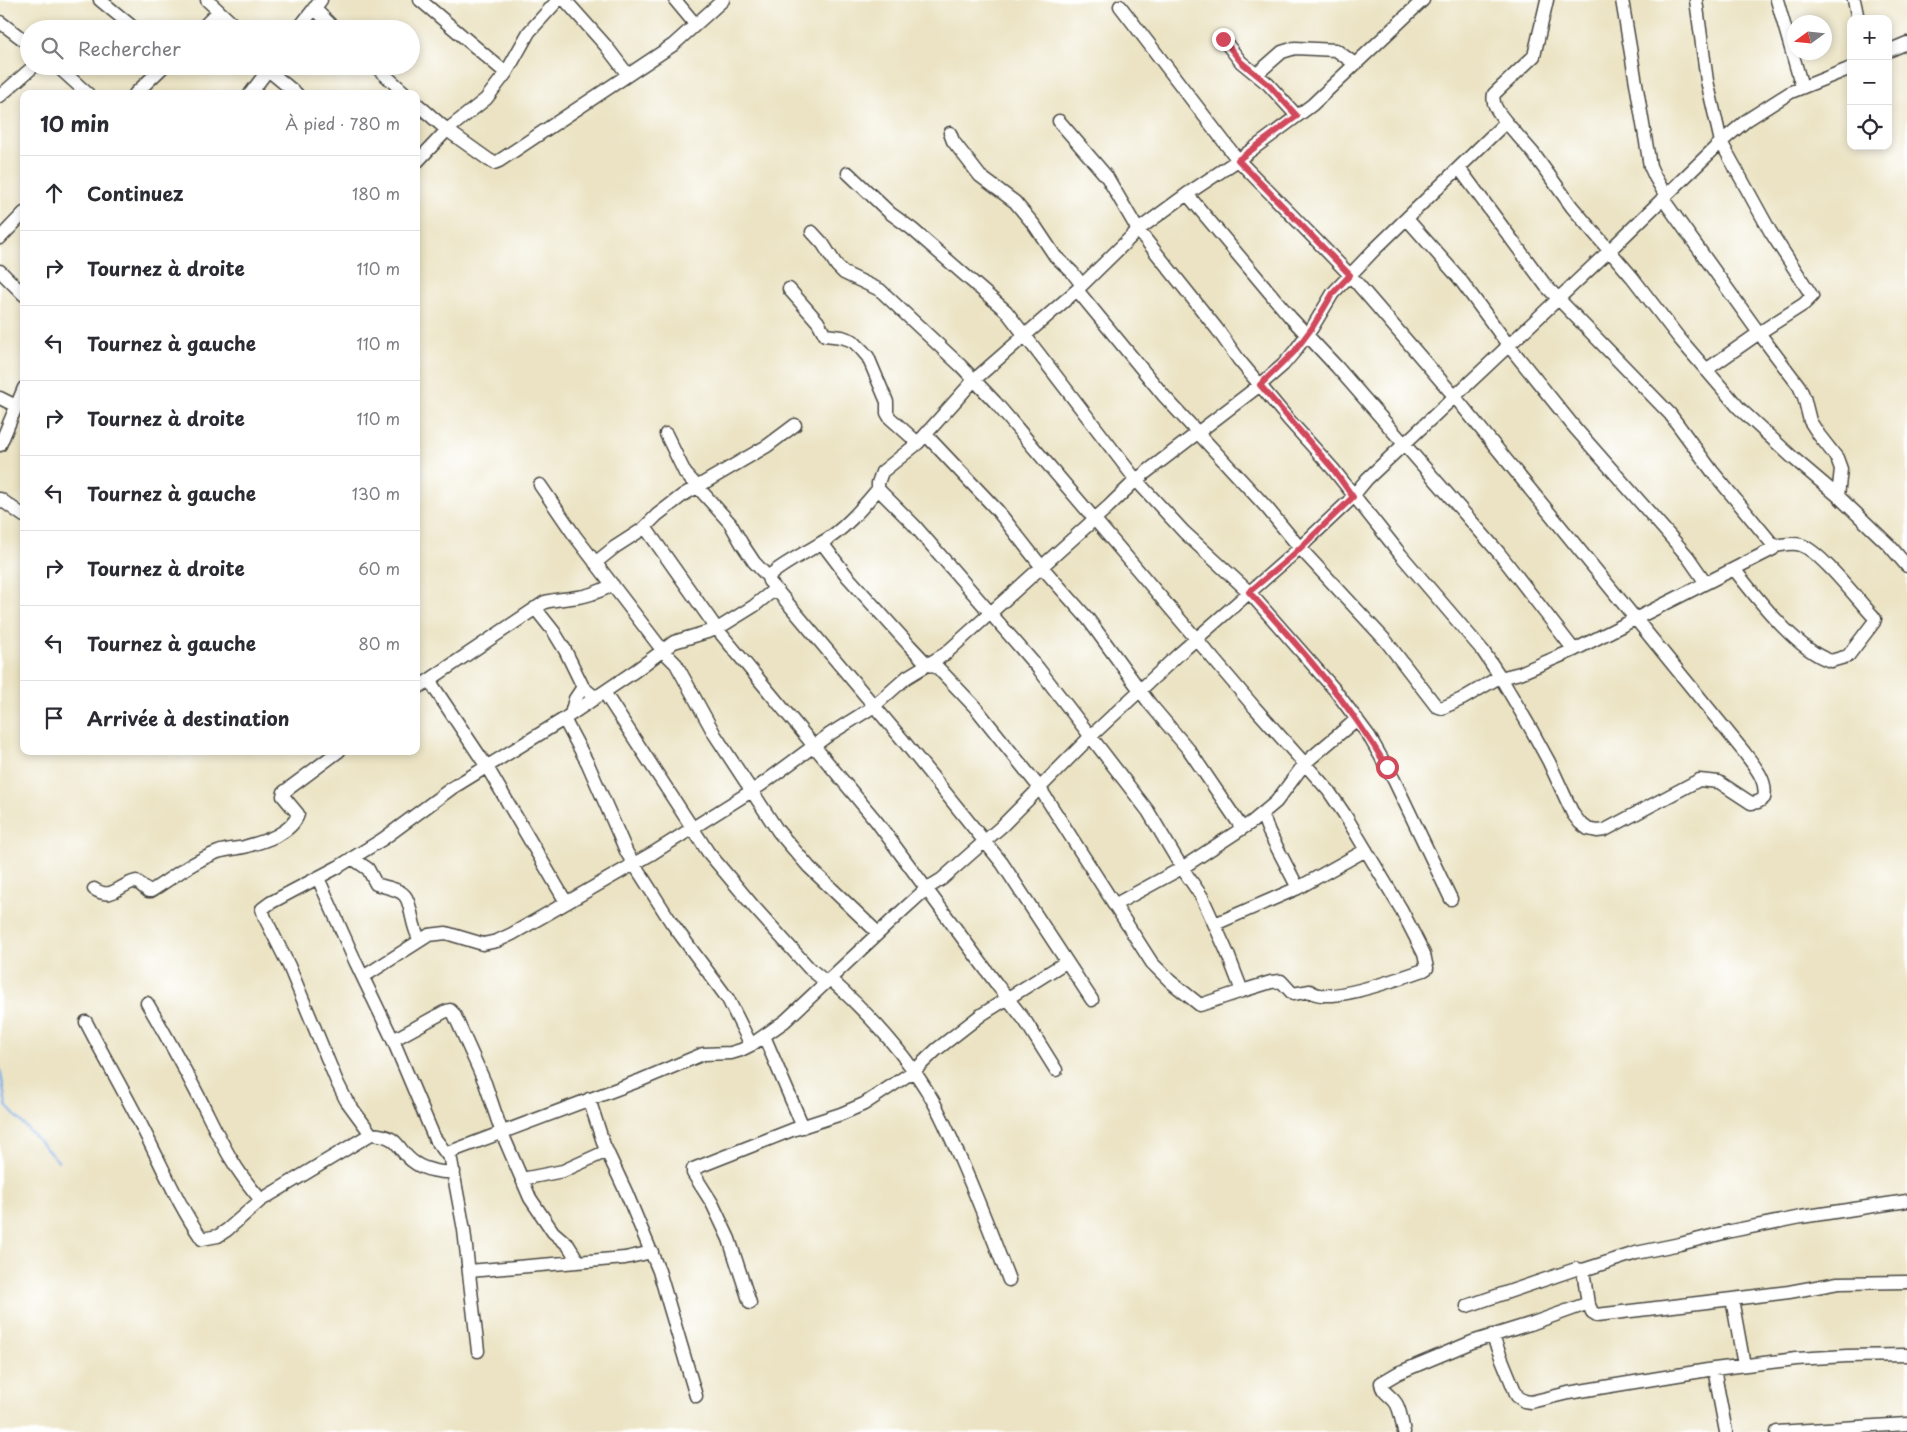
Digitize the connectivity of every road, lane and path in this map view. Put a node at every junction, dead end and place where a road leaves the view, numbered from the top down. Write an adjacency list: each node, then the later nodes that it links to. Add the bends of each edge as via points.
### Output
1 (100, 0): 18 (street)
2 (207, 0): 16 (street)
3 (420, 0): 31 (street)
4 (558, 0): 31 (street, via 529,32)
5 (565, 0): 39 (street)
6 (674, 0): 24 (street)
7 (723, 0): 24 (street)
8 (1423, 0): 29 (street)
9 (1548, 0): 50 (street, via 1534,56 1494,94 1495,106)
10 (1622, 0): 59 (street, via 1650,166)
11 (1696, 0): 53 (street, via 1707,81)
12 (1777, 0): 40 (street)
13 (1854, 0): 17 (street)
14 (317, 4): 21 (street); 22 (street)
15 (1120, 6): 55 (street)
16 (219, 11): 19 (street); 20 (street)
17 (1857, 15)
18 (124, 20)
19 (210, 20)
20 (228, 20)
21 (305, 20)
22 (329, 20)
23 (0, 22): 25 (street)
24 (696, 24): 39 (street)
25 (20, 37)
26 (1223, 39): 32 (street, via 1241,62)
27 (1907, 43): 28 (street)
28 (1892, 49)
29 (1354, 64): 32 (street, via 1331,49 1295,48 1282,52); 48 (street)
30 (1847, 70): 40 (street)
31 (506, 73): 51 (street, via 478,107)
32 (1257, 74): 48 (street)
33 (24, 75): 46 (street)
34 (68, 75): 41 (street)
35 (155, 75): 42 (street)
36 (265, 75): 43 (street)
37 (277, 75): 44 (street)
38 (385, 75): 45 (street)
39 (628, 75): 51 (street, via 494,163)
40 (1802, 87): 53 (street, via 1770,104)
41 (84, 90)
42 (140, 90)
43 (253, 90)
44 (293, 90)
45 (402, 90)
46 (0, 96)
47 (420, 106): 51 (street)
48 (1297, 116): 55 (street)
49 (1060, 121): 62 (street, via 1092,156)
50 (1506, 122): 56 (street); 65 (street)
51 (447, 130): 54 (street)
52 (950, 134): 68 (street, via 980,176 1015,202 1055,256 1072,272)
53 (1721, 142): 59 (street); 72 (street, via 1770,232 1812,296)
54 (420, 159)
55 (1238, 160): 58 (street); 67 (street)
56 (1459, 168): 61 (street); 71 (street, via 1526,262)
57 (848, 173): 73 (street, via 890,213 993,298)
58 (1187, 194): 62 (street); 74 (street)
59 (1664, 198): 65 (street); 72 (street)
60 (20, 216): 64 (street)
61 (1407, 219): 67 (street); 75 (street, via 1459,278)
62 (1138, 230): 68 (street); 78 (street)
63 (812, 232): 77 (street, via 844,272 880,290)
64 (0, 238)
65 (1610, 250): 71 (street); 76 (street)
66 (0, 270): 70 (street)
67 (1350, 275): 74 (street, via 1333,293); 79 (street)
68 (1079, 288): 73 (street); 84 (street, via 1138,366)
69 (788, 289): 86 (street, via 825,334 853,341 862,350 887,402 890,418)
70 (20, 291)
71 (1559, 299): 75 (street); 100 (street, via 1670,414)
72 (1759, 334): 76 (street); 93 (street, via 1799,386 1810,421 1837,458 1841,469)
73 (1025, 336): 77 (street); 89 (street)
74 (1306, 336): 78 (street); 88 (street)
75 (1509, 346): 79 (street); 107 (street, via 1596,453 1688,557)
76 (1706, 370): 93 (street, via 1739,408)
77 (974, 380): 86 (street); 97 (street)
78 (1260, 385): 84 (street); 94 (street, via 1333,469)
79 (1455, 396): 88 (street); 113 (street)
80 (20, 397): 82 (street)
81 (0, 398): 82 (street)
82 (16, 406): 87 (street)
83 (795, 426): 91 (street)
84 (1197, 432): 89 (street); 101 (street)
85 (666, 434): 91 (street, via 685,473)
86 (922, 439): 92 (street, via 882,472); 103 (street, via 997,510)
87 (0, 445)
88 (1405, 446): 94 (street); 116 (street, via 1512,568)
89 (1136, 480): 97 (street); 110 (street, via 1184,532)
90 (540, 485): 102 (street)
91 (697, 487): 98 (street); 106 (street, via 730,522 754,562)
92 (878, 489): 99 (street); 112 (street, via 914,525)
93 (1838, 496): 104 (street)
94 (1353, 497): 101 (street); 119 (street, via 1469,634)
95 (0, 499): 96 (street)
96 (20, 513)
97 (1095, 518): 103 (street); 115 (street)
98 (645, 527): 102 (street); 114 (street)
99 (822, 543): 106 (street); 118 (street)
100 (1774, 546): 105 (street); 105 (street, via 1795,544 1809,550 1873,616 1874,622 1848,656 1831,661 1810,650 1762,604)
101 (1300, 548): 110 (street); 119 (street, via 1386,641 1439,708)
102 (595, 563): 108 (street)
103 (1041, 566): 112 (street); 123 (street, via 1088,619)
104 (1907, 566)
105 (1734, 569): 107 (street)
106 (768, 577): 109 (street)
107 (1706, 583): 113 (street)
108 (613, 585): 111 (street, via 592,594 553,600); 117 (street)
109 (775, 589): 114 (street); 125 (street)
110 (1249, 592): 115 (street); 127 (street)
111 (534, 608): 120 (street); 122 (street, via 562,645)
112 (989, 613): 118 (street, via 945,654); 128 (street, via 1038,668)
113 (1636, 619): 116 (street); 119 (street, via 1744,752 1762,778 1764,798 1751,803 1719,782 1699,780 1612,827 1597,831 1588,829 1573,814 1549,762)
114 (717, 629): 117 (street, via 674,642); 129 (street)
115 (1197, 638): 123 (street); 131 (street)
116 (1574, 650): 119 (street)
117 (663, 651): 124 (street); 134 (street, via 683,675 715,736)
118 (927, 664): 125 (street); 133 (street, via 938,668 975,707)
119 (1501, 678)
120 (429, 680): 121 (street); 132 (street)
121 (420, 686)
122 (583, 687): 124 (street, via 592,695); 126 (street)
123 (1140, 690): 128 (street); 137 (street, via 1188,750)
124 (601, 694): 126 (street); 136 (street)
125 (873, 707): 129 (street); 138 (street)
126 (568, 716): 132 (street); 141 (street, via 627,853)
127 (1357, 719): 131 (street); 147 (street, via 1394,780)
128 (1091, 736): 133 (street); 142 (street, via 1148,811)
129 (815, 745): 134 (street); 146 (street, via 878,822)
130 (334, 755): 145 (street, via 284,792 283,796 298,814 284,832 244,847 218,852 148,891 136,881 108,894)
131 (1306, 764): 135 (street, via 1276,802); 139 (street, via 1334,798)
132 (486, 767): 140 (street); 148 (street)
133 (1039, 787): 138 (street); 149 (street)
134 (751, 791): 136 (street); 151 (street, via 778,831 809,867)
135 (1262, 814): 137 (street); 144 (street)
136 (692, 828): 141 (street); 155 (street, via 754,907 795,952)
137 (1242, 828): 142 (street)
138 (984, 841): 146 (street); 153 (street, via 1015,882)
139 (1366, 850): 144 (street); 156 (street, via 1401,909 1424,954 1427,968 1369,988 1331,996 1317,996 1310,991 1293,994 1281,981)
140 (352, 858): 143 (street); 152 (street, via 368,869 376,884 405,896)
141 (635, 864): 148 (street); 163 (street, via 671,922 728,999)
142 (1182, 868): 149 (street); 150 (street, via 1202,897)
143 (318, 878): 154 (street); 169 (street, via 262,908 337,1082)
144 (1298, 888): 150 (street)
145 (94, 889)
146 (926, 889): 151 (street); 157 (street)
147 (1450, 899)
148 (566, 902): 152 (street, via 497,942 483,944 446,933)
149 (1114, 905): 156 (street, via 1152,963 1197,1003 1204,1004)
150 (1215, 924): 156 (street)
151 (878, 933): 155 (street)
152 (420, 940): 154 (street)
153 (1066, 962): 157 (street); 158 (street)
154 (363, 977): 162 (street)
155 (828, 980): 161 (street, via 805,1004); 165 (street, via 859,1007)
156 (1242, 991)
157 (1008, 997): 164 (street); 165 (street, via 953,1036)
158 (1092, 1000)
159 (147, 1003): 174 (street, via 224,1150)
160 (86, 1022): 174 (street, via 173,1192 202,1239 218,1236)
161 (764, 1036): 163 (street); 167 (street)
162 (393, 1040): 168 (street, via 450,1010 478,1066); 171 (street, via 434,1137)
163 (751, 1045): 166 (street, via 731,1053 703,1054)
164 (1056, 1070)
165 (914, 1071): 167 (street, via 864,1104); 180 (street, via 949,1133)
166 (589, 1099): 168 (street); 170 (street)
167 (803, 1127): 183 (street, via 692,1170 729,1238)
168 (502, 1133): 171 (street); 173 (street)
169 (371, 1134): 172 (street, via 392,1138 416,1164 437,1171); 174 (street)
170 (606, 1151): 173 (street, via 563,1171); 176 (street)
171 (447, 1153): 172 (street)
172 (454, 1172): 179 (street)
173 (522, 1179): 177 (street, via 539,1214)
174 (261, 1200)
175 (1907, 1201): 178 (street, via 1731,1231 1636,1253)
176 (652, 1252): 177 (street, via 625,1258); 191 (street, via 678,1328)
177 (578, 1261): 179 (street)
178 (1583, 1270): 184 (street); 185 (street, via 1566,1272)
179 (469, 1271): 187 (street)
180 (1009, 1280)
181 (1907, 1282): 182 (street, via 1838,1284)
182 (1732, 1299): 184 (street, via 1597,1315); 189 (street)
183 (750, 1303)
184 (1588, 1304): 186 (street)
185 (1467, 1306)
186 (1492, 1335): 190 (street, via 1517,1396 1524,1401); 193 (street, via 1383,1380 1381,1386 1397,1405)
187 (478, 1351)
188 (1907, 1355): 189 (street)
189 (1744, 1364): 190 (street)
190 (1714, 1369): 194 (street)
191 (696, 1396)
192 (1907, 1424): 195 (street)
193 (1404, 1432)
194 (1726, 1432)
195 (1777, 1432)

